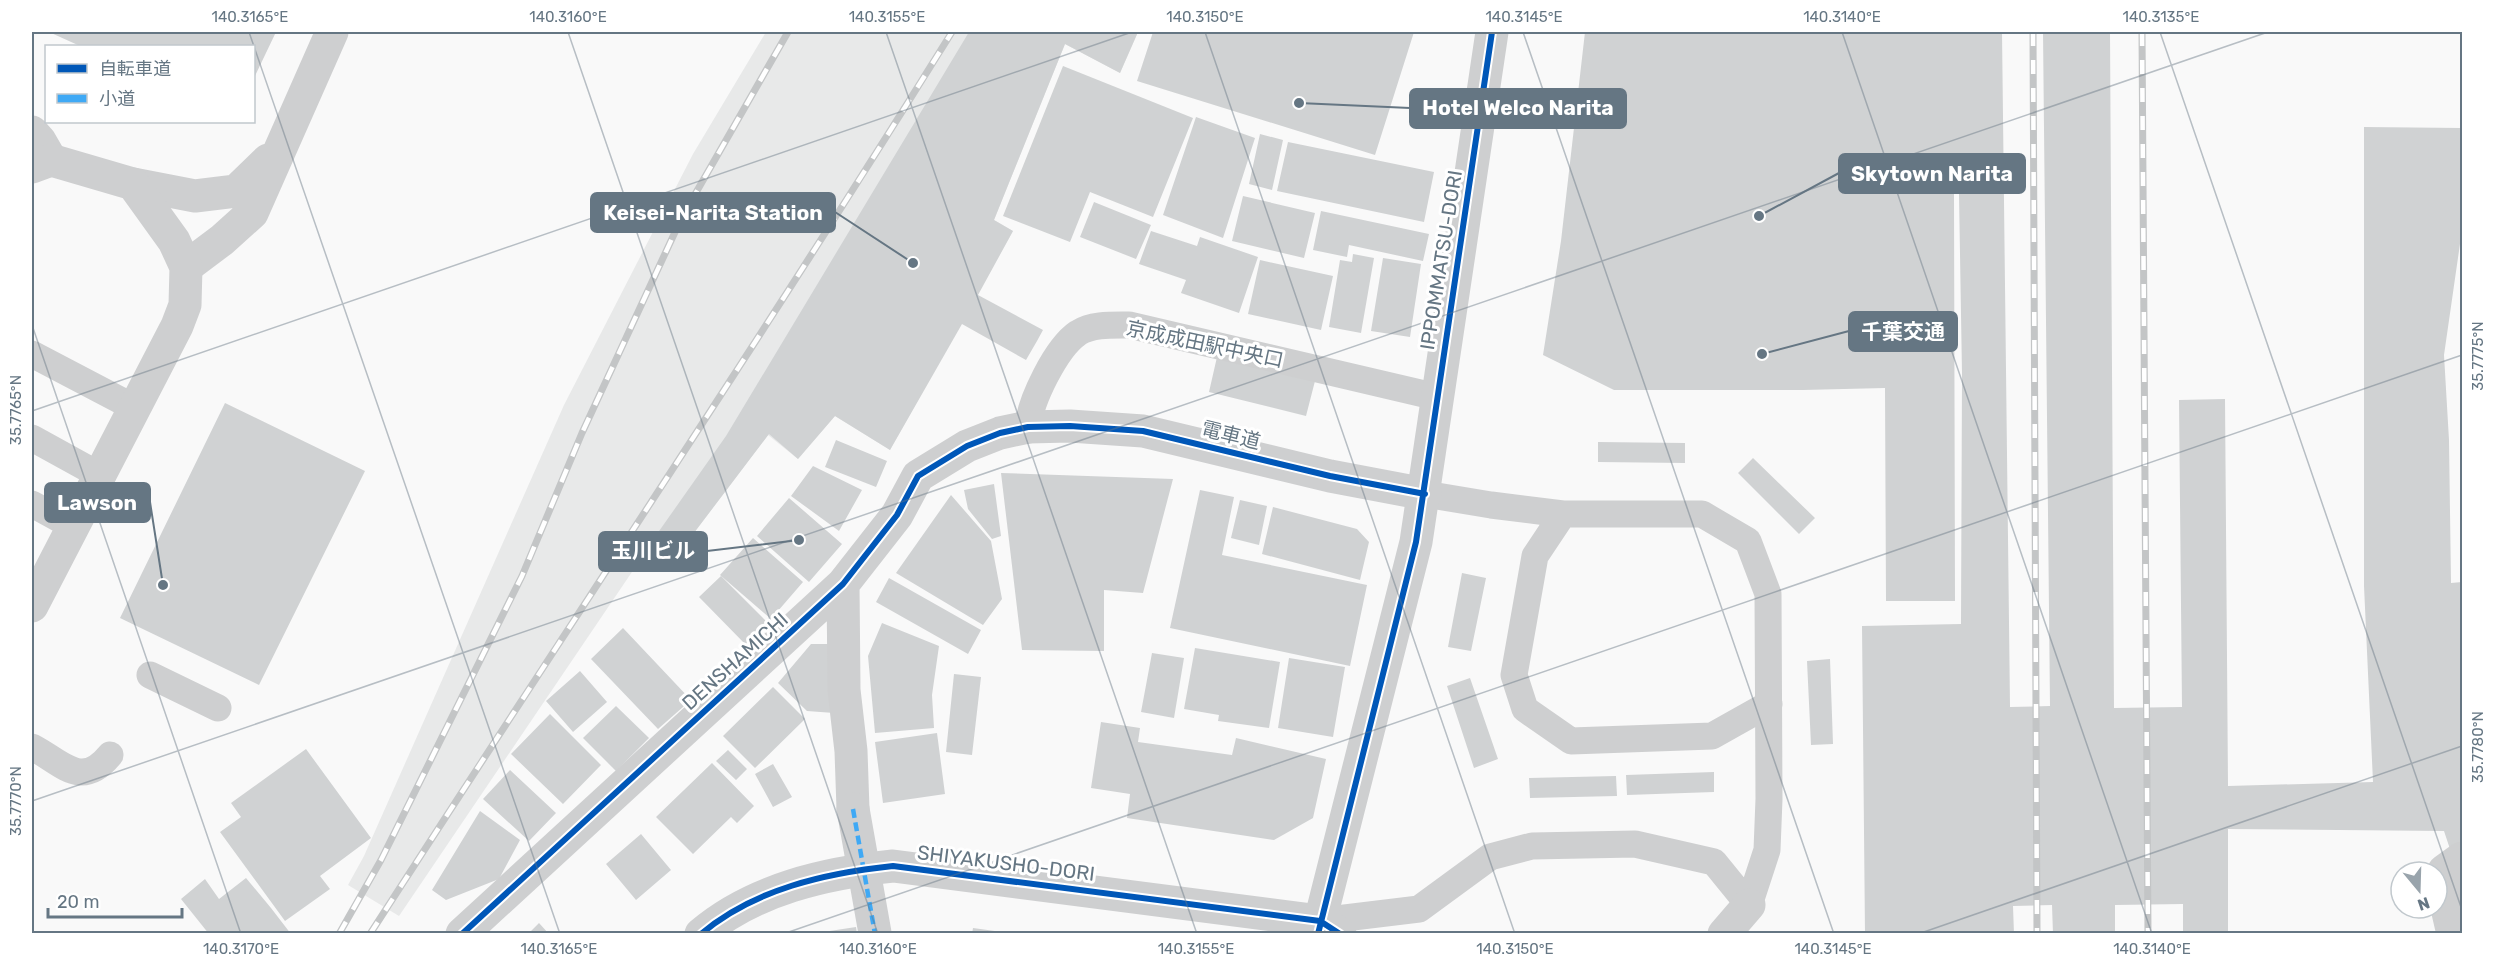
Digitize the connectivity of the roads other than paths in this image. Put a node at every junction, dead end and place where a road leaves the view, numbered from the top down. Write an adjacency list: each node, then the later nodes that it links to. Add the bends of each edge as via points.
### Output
1 (332, 32): 4 (street)
2 (1492, 32): 9 (street, IPPOMMATSU-DORI)
3 (32, 132): 5 (street, via 40,141)
4 (279, 149): 6 (street, via 236,191 195,196); 7 (street, via 252,213)
5 (41, 163): 6 (street)
6 (133, 184): 7 (street, via 174,241)
7 (186, 267): 10 (street, via 185,304)
8 (32, 354): 10 (lane)
9 (1437, 397): 11 (lane, 京成成田駅中央口, via 1129,325 1100,326 1078,333 1044,377 1029,412); 14 (street, IPPOMMATSU-DORI)
10 (135, 408): 13 (street)
11 (1028, 427): 14 (street, 電車道, via 1143,431 1330,476); 18 (street, DENSHAMICHI, via 968,446 918,476 897,515)
12 (32, 438): 13 (lane)
13 (101, 476): 17 (street)
14 (1425, 494): 16 (lane); 27 (street, IPPOMMATSU-DORI)
15 (32, 504): 17 (lane)
16 (1563, 514): 21 (lane, via 1702,514 1748,541 1768,594); 21 (lane, via 1535,556 1514,675 1525,709 1571,741 1712,736)
17 (74, 527): 19 (street)
18 (843, 584): 28 (street, DENSHAMICHI); 30 (street, bridge, via 844,690 853,809)
19 (32, 606)
20 (150, 675): 22 (lane)
21 (1768, 704): 26 (lane, via 1767,850)
22 (218, 708)
23 (32, 747): 24 (lane, via 79,773 100,767)
24 (110, 755)
25 (2463, 858): 32 (street, via 2444,871 2444,895)
26 (1749, 905): 27 (lane, via 1714,862 1635,844 1532,846 1490,857 1419,909); 31 (street)
27 (1326, 929): 29 (street, SHIYAKUSHO-DORI, via 893,866 837,874 786,888 728,915)
28 (462, 933)
29 (701, 933)
30 (875, 933)
31 (1724, 933)
32 (2452, 933)

